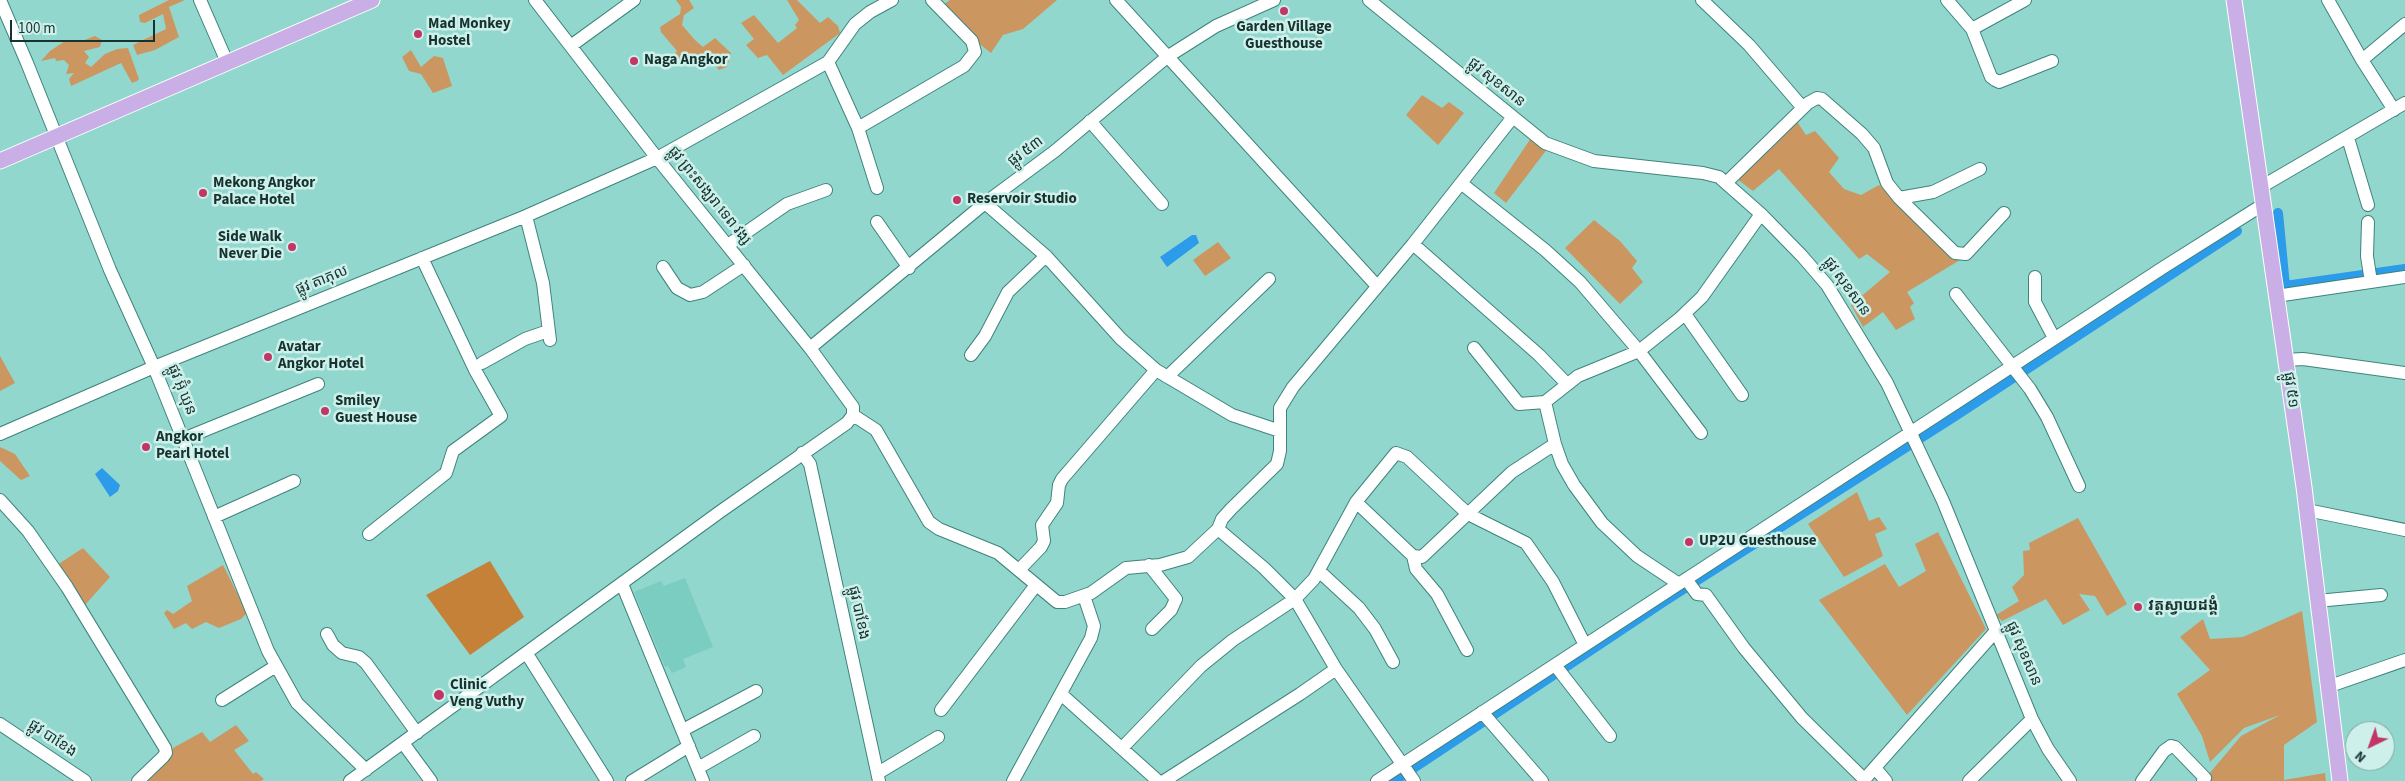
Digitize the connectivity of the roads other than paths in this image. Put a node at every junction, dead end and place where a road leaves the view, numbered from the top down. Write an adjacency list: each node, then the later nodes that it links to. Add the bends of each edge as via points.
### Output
1 (0, 0): 30 (street, ផ្លូវ អ៊ុំ ឃុន)
2 (200, 0): 22 (street)
3 (372, 0): 22 (main road)
4 (535, 0): 19 (street, ផ្លូវ ព្រះសង្ឃរា ទេព វង្ស)
5 (634, 0): 16 (street)
6 (892, 0): 23 (street, via 855,24)
7 (932, 0): 29 (street, via 972,41 975,52 964,66)
8 (1116, 0): 20 (street)
9 (1274, 0): 20 (street, ផ្លូវ ៥៣, via 1216,26)
10 (1369, 0): 27 (street, ផ្លូវ សុខសាន)
11 (1702, 0): 26 (street, via 1749,45)
12 (1947, 0): 18 (street)
13 (2025, 0): 18 (street)
14 (2234, 0): 37 (main road, ផ្លូវ ៥១)
15 (2328, 0): 21 (street)
16 (619, 5): 19 (street)
17 (2405, 24): 21 (street)
18 (1972, 30): 24 (street, via 1991,76 1999,82)
19 (572, 45): 32 (street, ផ្លូវ ព្រះសង្ឃរា ទេព វង្ស)
20 (1167, 57): 28 (street, ផ្លូវ ៥៣); 61 (street)
21 (2362, 60): 25 (street)
22 (227, 62): 30 (main road)
23 (828, 62): 29 (street); 32 (street, ផ្លូវ តាភុល)
24 (2052, 62)
25 (2400, 107): 31 (street)
26 (1803, 108): 35 (street); 40 (street, via 1814,99 1822,100 1862,134 1874,148 1887,183)
27 (1513, 117): 35 (street, ផ្លូវ សុខសាន, via 1545,143 1574,156 1609,164 1703,173); 36 (street)
28 (1090, 121): 41 (street, ផ្លូវ ៥៣); 42 (street)
29 (858, 128): 38 (street)
30 (56, 136): 33 (main road); 72 (street, ផ្លូវ អ៊ុំ ឃុន, via 110,270)
31 (2348, 138): 37 (street); 44 (street)
32 (657, 158): 47 (street, ផ្លូវ តាភុល); 51 (street, ផ្លូវ ព្រះសង្ឃរា ទេព វង្ស)
33 (0, 161)
34 (1980, 169): 40 (street, via 1933,192)
35 (1726, 182): 46 (street, ផ្លូវ សុខសាន)
36 (1461, 183): 50 (street); 68 (street, via 1563,265)
37 (2261, 187): 43 (main road, ផ្លូវ ៥១)
38 (877, 188)
39 (826, 190): 51 (street, via 787,204)
40 (1899, 198): 45 (street, via 1958,255 1966,254)
41 (985, 203): 52 (street); 56 (street, ផ្លូវ ៥៣)
42 (1162, 204)
43 (2264, 204): 63 (main road, ផ្លូវ ៥១); 65 (street)
44 (2368, 205)
45 (2004, 213)
46 (1761, 214): 64 (street, via 1702,297); 85 (street, ផ្លូវ សុខសាន, via 1827,285 1887,383)
47 (526, 216): 53 (street, ផ្លូវ តាភុល); 71 (street, via 543,283 549,335 525,339)
48 (876, 222): 56 (street)
49 (2368, 222): 57 (street)
50 (1413, 244): 61 (street); 78 (street, via 1539,355)
51 (728, 245): 54 (street, ផ្លូវ ព្រះសង្ឃរា ទេព វង្ស)
52 (1046, 256): 69 (street, via 1008,292 985,336); 73 (street, via 1121,339)
53 (422, 258): 72 (street, ផ្លូវ តាភុល); 98 (street, via 475,370 501,416 453,451 446,472)
54 (744, 265): 55 (street, via 703,292 690,295 677,288); 66 (street, ផ្លូវ ព្រះសង្ឃរា ទេព វង្ស)
55 (662, 267)
56 (909, 268): 66 (street, ផ្លូវ ៥៣)
57 (2370, 276): 59 (street); 63 (street)
58 (2035, 277): 65 (street, via 2035,302)
59 (2405, 277)
60 (1269, 279): 76 (street)
61 (1377, 286): 82 (street, via 1293,387 1280,408)
62 (1956, 294): 74 (street)
63 (2276, 296): 70 (main road, ផ្លូវ ៥១)
64 (1685, 314): 68 (street); 79 (street)
65 (2054, 338): 74 (street)
66 (810, 348): 81 (street, ផ្លូវ ព្រះសង្ឃរា ទេព វង្ស, via 853,407)
67 (1474, 348): 80 (street, via 1519,404)
68 (1639, 351): 78 (street, via 1591,370); 83 (street)
69 (971, 354)
70 (2286, 360): 75 (street, via 2303,358); 93 (main road, ផ្លូវ ៥១)
71 (482, 363)
72 (154, 367): 84 (street, ផ្លូវ តាភុល); 86 (street, ផ្លូវ អ៊ុំ ឃុន)
73 (1156, 370): 76 (street); 101 (street, via 1062,479 1057,503 1042,525 1044,541)
74 (2017, 371): 85 (street); 90 (street, via 2047,417)
75 (2405, 373)
76 (1168, 378): 82 (street, via 1232,415)
77 (318, 384): 86 (street)
78 (1567, 384): 80 (street)
79 (1742, 395)
80 (1545, 402): 87 (street)
81 (853, 415): 88 (street); 101 (street, via 876,430 929,522 992,550)
82 (1280, 431): 96 (street, via 1276,464 1222,518)
83 (1701, 433)
84 (0, 434)
85 (1911, 434): 104 (street); 111 (street, ផ្លូវ សុខសាន, via 1943,502)
86 (183, 439): 95 (street, ផ្លូវ អ៊ុំ ឃុន)
87 (1554, 444): 94 (street, via 1512,472); 104 (street, via 1574,485 1602,523 1637,556)
88 (802, 453): 103 (street); 141 (street, ផ្លូវ បាខែង, via 810,464)
89 (294, 481): 95 (street)
90 (2078, 486)
91 (0, 500): 144 (street, via 28,531 68,587 165,748 163,757)
92 (1356, 502): 94 (street, via 1393,455 1400,453); 99 (street); 102 (street)
93 (2306, 510): 97 (street); 109 (main road, ផ្លូវ ៥១)
94 (1468, 514): 99 (street, via 1422,557); 113 (street, via 1526,542 1553,582)
95 (214, 517): 118 (street, ផ្លូវ អ៊ុំ ឃុន)
96 (1218, 529): 100 (street, via 1188,557 1160,565); 108 (street)
97 (2405, 530)
98 (368, 534)
99 (1413, 556): 114 (street, via 1416,569 1437,594)
100 (1149, 564): 107 (street, via 1126,568); 110 (street, via 1176,599 1171,610)
101 (1019, 570): 105 (street)
102 (1319, 571): 108 (street); 117 (street, via 1359,608)
103 (622, 584): 115 (street); 129 (street)
104 (1687, 584): 113 (street); 142 (street, via 1706,596 1795,710)
105 (1036, 585): 107 (street, via 1053,600 1063,603); 125 (street)
106 (2381, 595): 109 (street)
107 (1084, 596): 123 (street, via 1093,631)
108 (1295, 599): 119 (street); 136 (street, via 1201,666)
109 (2317, 601): 121 (main road, ផ្លូវ ៥១)
110 (1152, 629)
111 (1996, 632): 127 (street, ផ្លូវ សុខសាន); 138 (street)
112 (327, 634): 130 (street, via 342,653 359,657 366,663)
113 (1585, 645): 120 (street)
114 (1467, 650)
115 (527, 654): 130 (street); 147 (street)
116 (2405, 660): 121 (street)
117 (1393, 662)
118 (276, 666): 124 (street); 139 (street, ផ្លូវ អ៊ុំ ឃុន, via 297,703)
119 (1336, 669): 140 (street); 151 (street)
120 (1560, 670): 126 (street); 132 (street)
121 (2326, 687): 159 (main road, ផ្លូវ ៥១)
122 (756, 691): 129 (street)
123 (1061, 694): 136 (street); 150 (street)
124 (222, 700)
125 (941, 710)
126 (1486, 718): 140 (street); 153 (street)
127 (2032, 719): 155 (street); 156 (street, ផ្លូវ សុខសាន, via 2048,750)
128 (0, 724): 143 (street, ផ្លូវ បាខែង)
129 (683, 730): 135 (street)
130 (417, 733): 134 (street)
131 (754, 736): 137 (street)
132 (1610, 736)
133 (938, 737): 141 (street)
134 (403, 743): 139 (street); 146 (street)
135 (689, 746): 137 (street); 148 (street)
136 (1122, 748): 151 (street)
137 (698, 768): 149 (street)
138 (1875, 768): 142 (street); 154 (street)
139 (366, 770): 145 (street)
140 (1408, 773): 152 (street)
141 (878, 777)
142 (1863, 780)
143 (85, 781)
144 (138, 781)
145 (350, 781)
146 (430, 781)
147 (607, 781)
148 (632, 781)
149 (703, 781)
150 (1013, 781)
151 (1158, 781)
152 (1378, 781)
153 (1542, 781)
154 (1886, 781)
155 (1969, 781)
156 (2070, 781)
157 (2142, 781): 158 (street, via 2171,746 2205,778)
158 (2203, 781)
159 (2340, 781)

